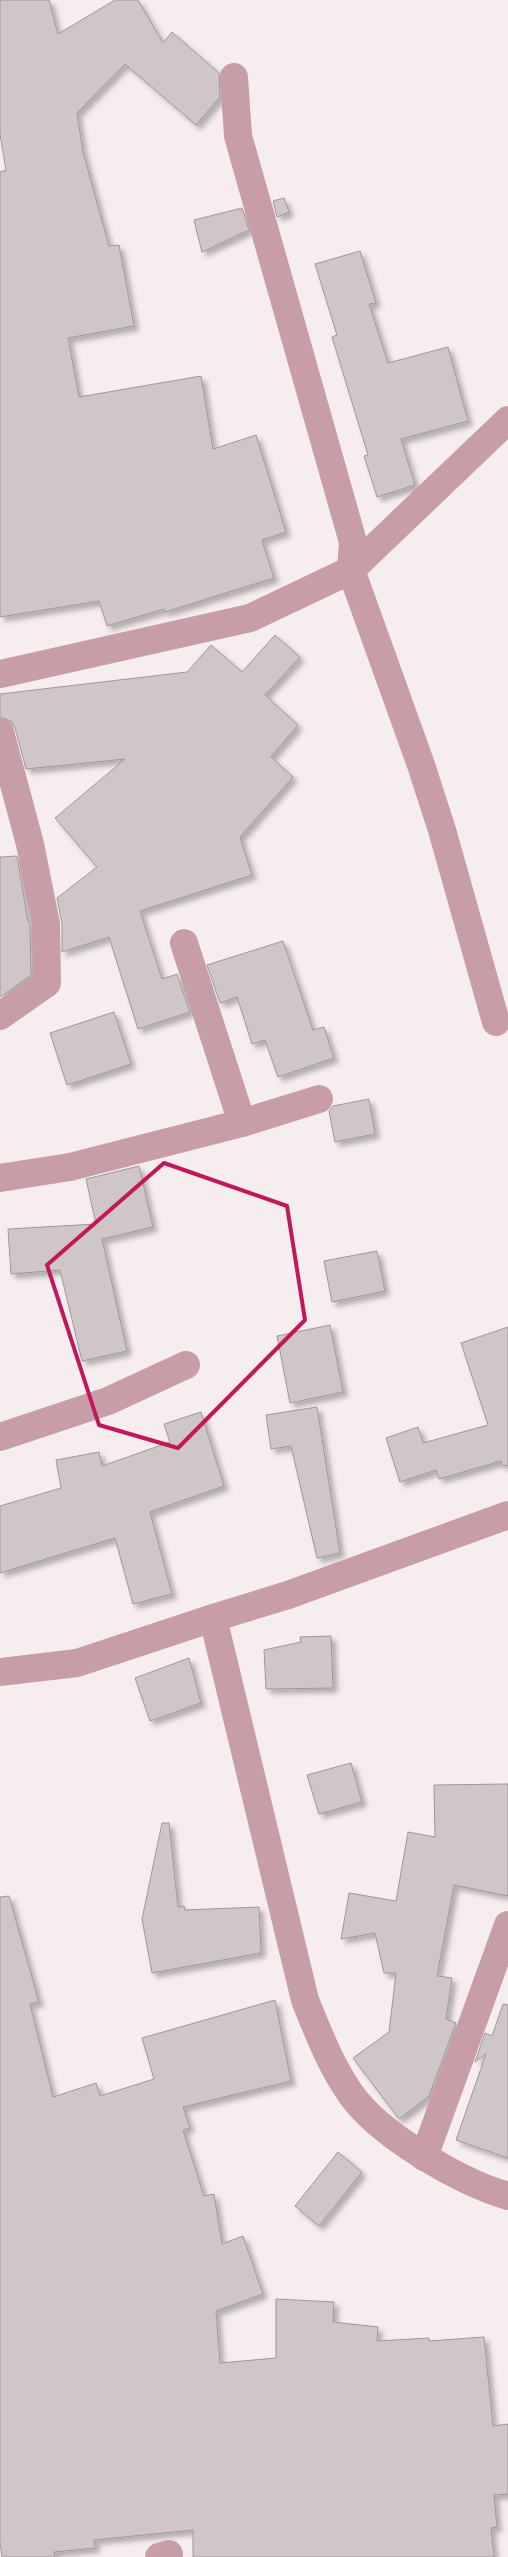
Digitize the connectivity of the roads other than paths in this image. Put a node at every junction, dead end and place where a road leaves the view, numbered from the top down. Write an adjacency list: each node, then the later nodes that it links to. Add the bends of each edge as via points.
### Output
1 (234, 77): 3 (street, via 238,136 352,542)
2 (508, 420): 3 (street)
3 (351, 570): 4 (street, via 250,618); 8 (street, via 422,765)
4 (0, 674)
5 (0, 732): 7 (street, via 30,844 44,915 47,983)
6 (184, 942): 10 (street)
7 (0, 1016)
8 (496, 1022)
9 (319, 1099): 10 (street)
10 (242, 1123): 11 (street, via 70,1167)
11 (0, 1178)
12 (186, 1365): 13 (street, via 108,1402)
13 (0, 1437)
14 (508, 1515): 15 (street, via 288,1595)
15 (212, 1618): 16 (street, via 76,1663); 18 (street, via 305,2000 330,2061 351,2095 381,2124)
16 (0, 1672)
17 (508, 1925): 18 (street)
18 (424, 2157): 19 (street, via 466,2180)
19 (508, 2196)

